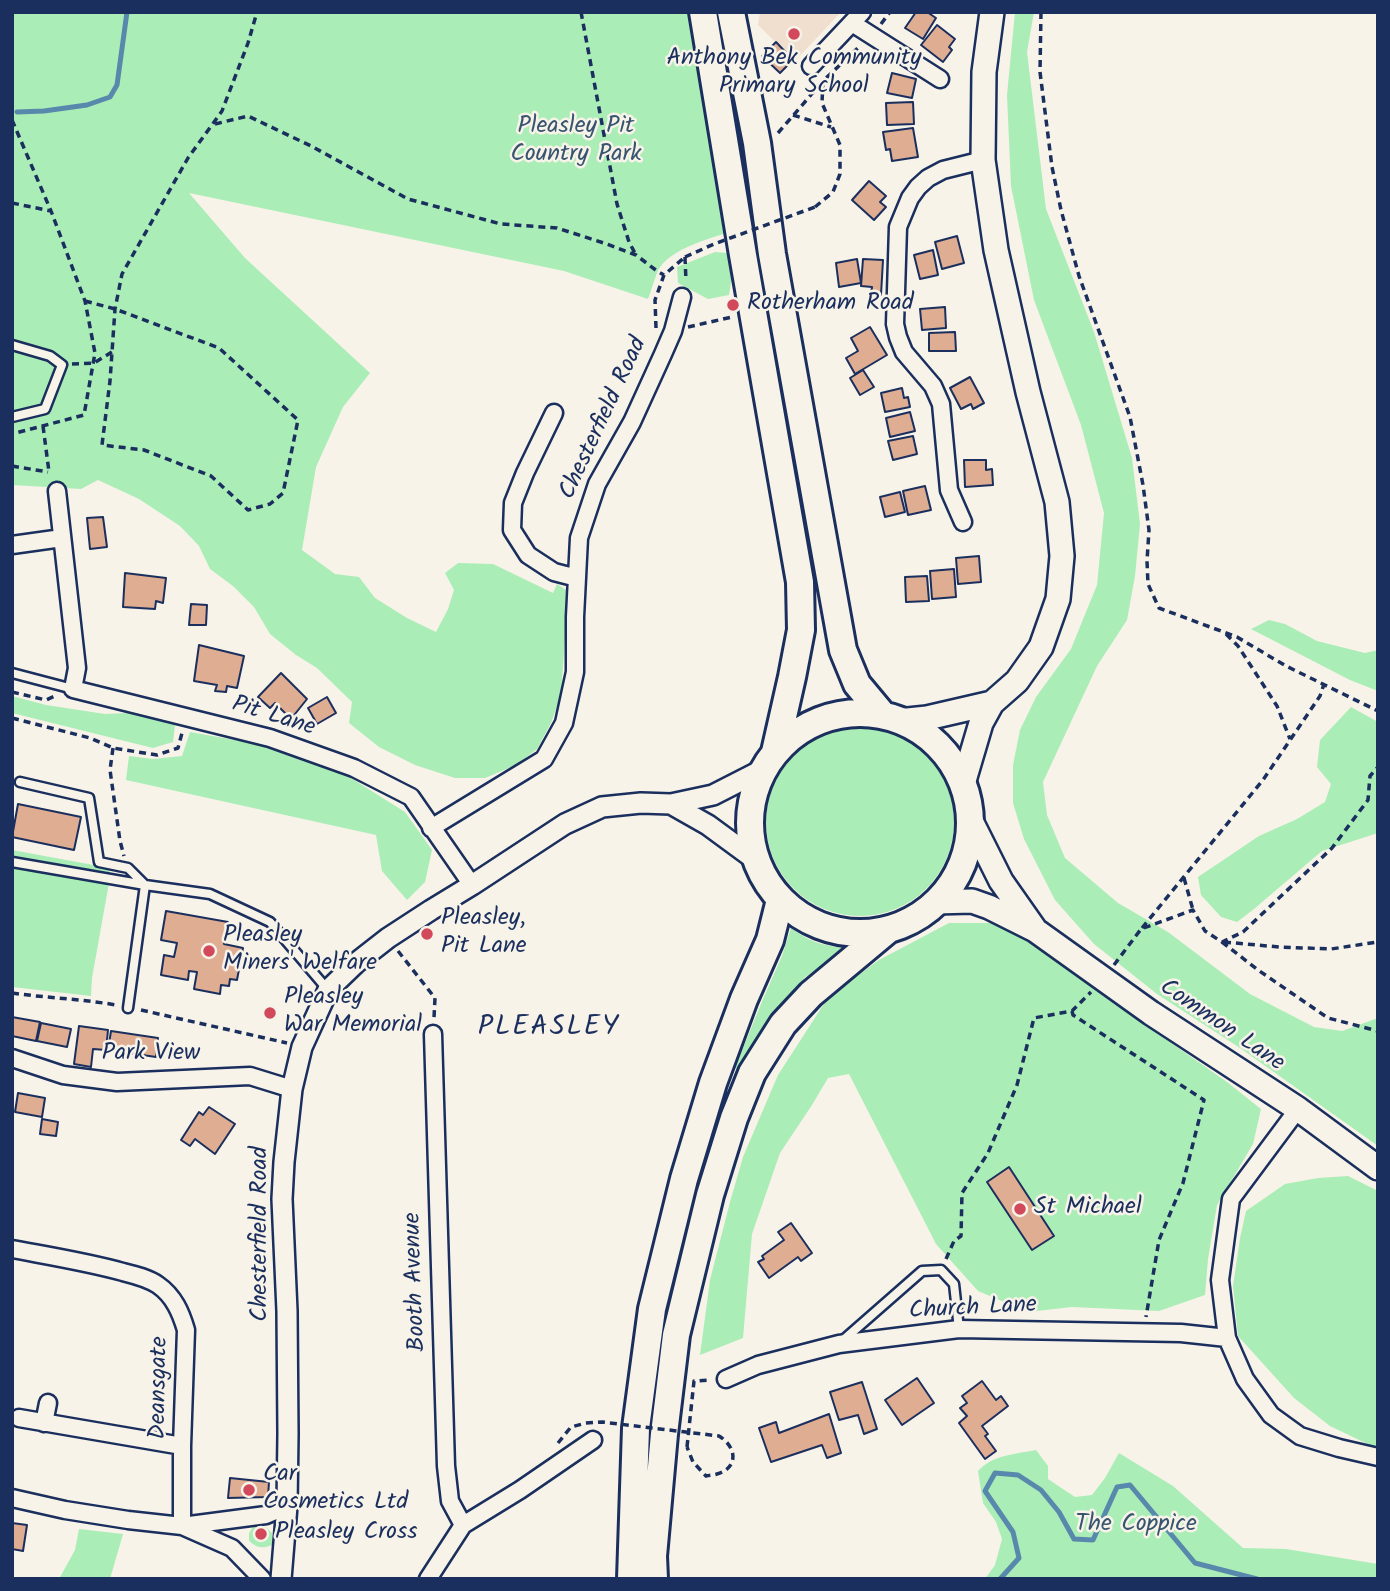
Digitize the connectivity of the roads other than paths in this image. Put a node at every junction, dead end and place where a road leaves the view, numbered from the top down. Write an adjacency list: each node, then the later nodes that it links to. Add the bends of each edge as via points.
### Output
1 (703, 12): 21 (highway, via 800,582 801,630)
2 (731, 12): 20 (highway, via 842,650 857,684)
3 (992, 12): 7 (main road, via 984,72)
4 (857, 18): 5 (street); 6 (street, via 872,36)
5 (811, 66)
6 (940, 79)
7 (983, 160): 13 (street, via 928,178 910,198 897,235 898,338 933,386 940,404 949,490); 19 (main road, via 996,250 1057,502 1062,556 1058,599 1041,648 1017,681)
8 (682, 297): 16 (street, Chesterfield Road, via 673,331 632,422 597,484 579,538)
9 (12, 345): 11 (lane, via 50,356 62,365 46,409)
10 (554, 413): 16 (street, via 513,503 512,530 528,555 554,572)
11 (12, 417)
12 (57, 491): 14 (street)
13 (963, 522)
14 (62, 538): 15 (street); 18 (street, via 77,667)
15 (12, 545)
16 (577, 578): 26 (street, Chesterfield Road, via 575,672 564,723 544,760)
17 (12, 673): 18 (lane, Pit Lane)
18 (74, 689): 26 (street, Pit Lane, via 270,738 354,768 411,797)
19 (992, 703): 20 (main road, via 927,718); 23 (main road, via 981,723)
20 (890, 717): 21 (highway, via 855,712 818,720 796,733); 23 (highway, via 916,727 944,751)
21 (769, 761): 24 (street, Chesterfield Road, via 713,795); 27 (highway, via 750,806 751,842)
22 (20, 782): 29 (lane, via 89,798 99,862 128,868)
23 (963, 784): 25 (highway)
24 (671, 804): 27 (street); 30 (street, Chesterfield Road, via 602,807 565,824)
25 (970, 819): 32 (highway, via 965,857 952,884); 34 (main road, via 1001,881)
26 (431, 828): 30 (street, Pit Lane)
27 (757, 861): 31 (highway)
28 (12, 862): 29 (lane)
29 (145, 885): 35 (lane, via 210,894 270,922); 36 (lane)
30 (472, 885): 35 (street, Chesterfield Road, via 388,938)
31 (780, 900): 33 (highway, via 811,923 835,931); 60 (highway, via 770,940 713,1083 652,1309 636,1428)
32 (935, 902): 33 (highway, via 926,912); 34 (main road, via 972,901)
33 (889, 929): 61 (highway, via 811,994 783,1024 752,1073 734,1118 676,1335)
34 (1035, 930): 40 (main road, Common Lane, via 1150,1013)
35 (328, 989): 39 (street, Chesterfield Road, via 302,1047)
36 (128, 1008)
37 (433, 1034): 55 (street, Booth Avenue, via 446,1466 450,1501)
38 (12, 1058): 39 (street, Park View, via 63,1075 117,1082 250,1076)
39 (292, 1088): 54 (street, Chesterfield Road, via 282,1199)
40 (1298, 1109): 41 (main road, Common Lane); 44 (street, via 1231,1199 1220,1280)
41 (1378, 1168)
42 (12, 1249): 51 (street, Deansgate, via 109,1268 161,1286 181,1314 186,1330)
43 (959, 1329): 44 (street, Church Lane); 45 (street, Church Lane); 45 (lane, via 954,1284 941,1270 922,1270)
44 (1227, 1338): 52 (street, via 1245,1379 1271,1415 1300,1436)
45 (839, 1343): 46 (street, Church Lane)
46 (726, 1378)
47 (48, 1403): 49 (street)
48 (19, 1418): 49 (street)
49 (44, 1423): 51 (street)
50 (593, 1440): 55 (street)
51 (182, 1446): 56 (street, Deansgate)
52 (1378, 1457)
53 (12, 1498): 56 (street)
54 (287, 1506): 56 (street, via 266,1515); 58 (street, Chesterfield Road)
55 (463, 1525): 59 (street)
56 (182, 1526): 57 (street, via 232,1548)
57 (262, 1579)
58 (281, 1579)
59 (429, 1579)
60 (631, 1579)
61 (654, 1579)

